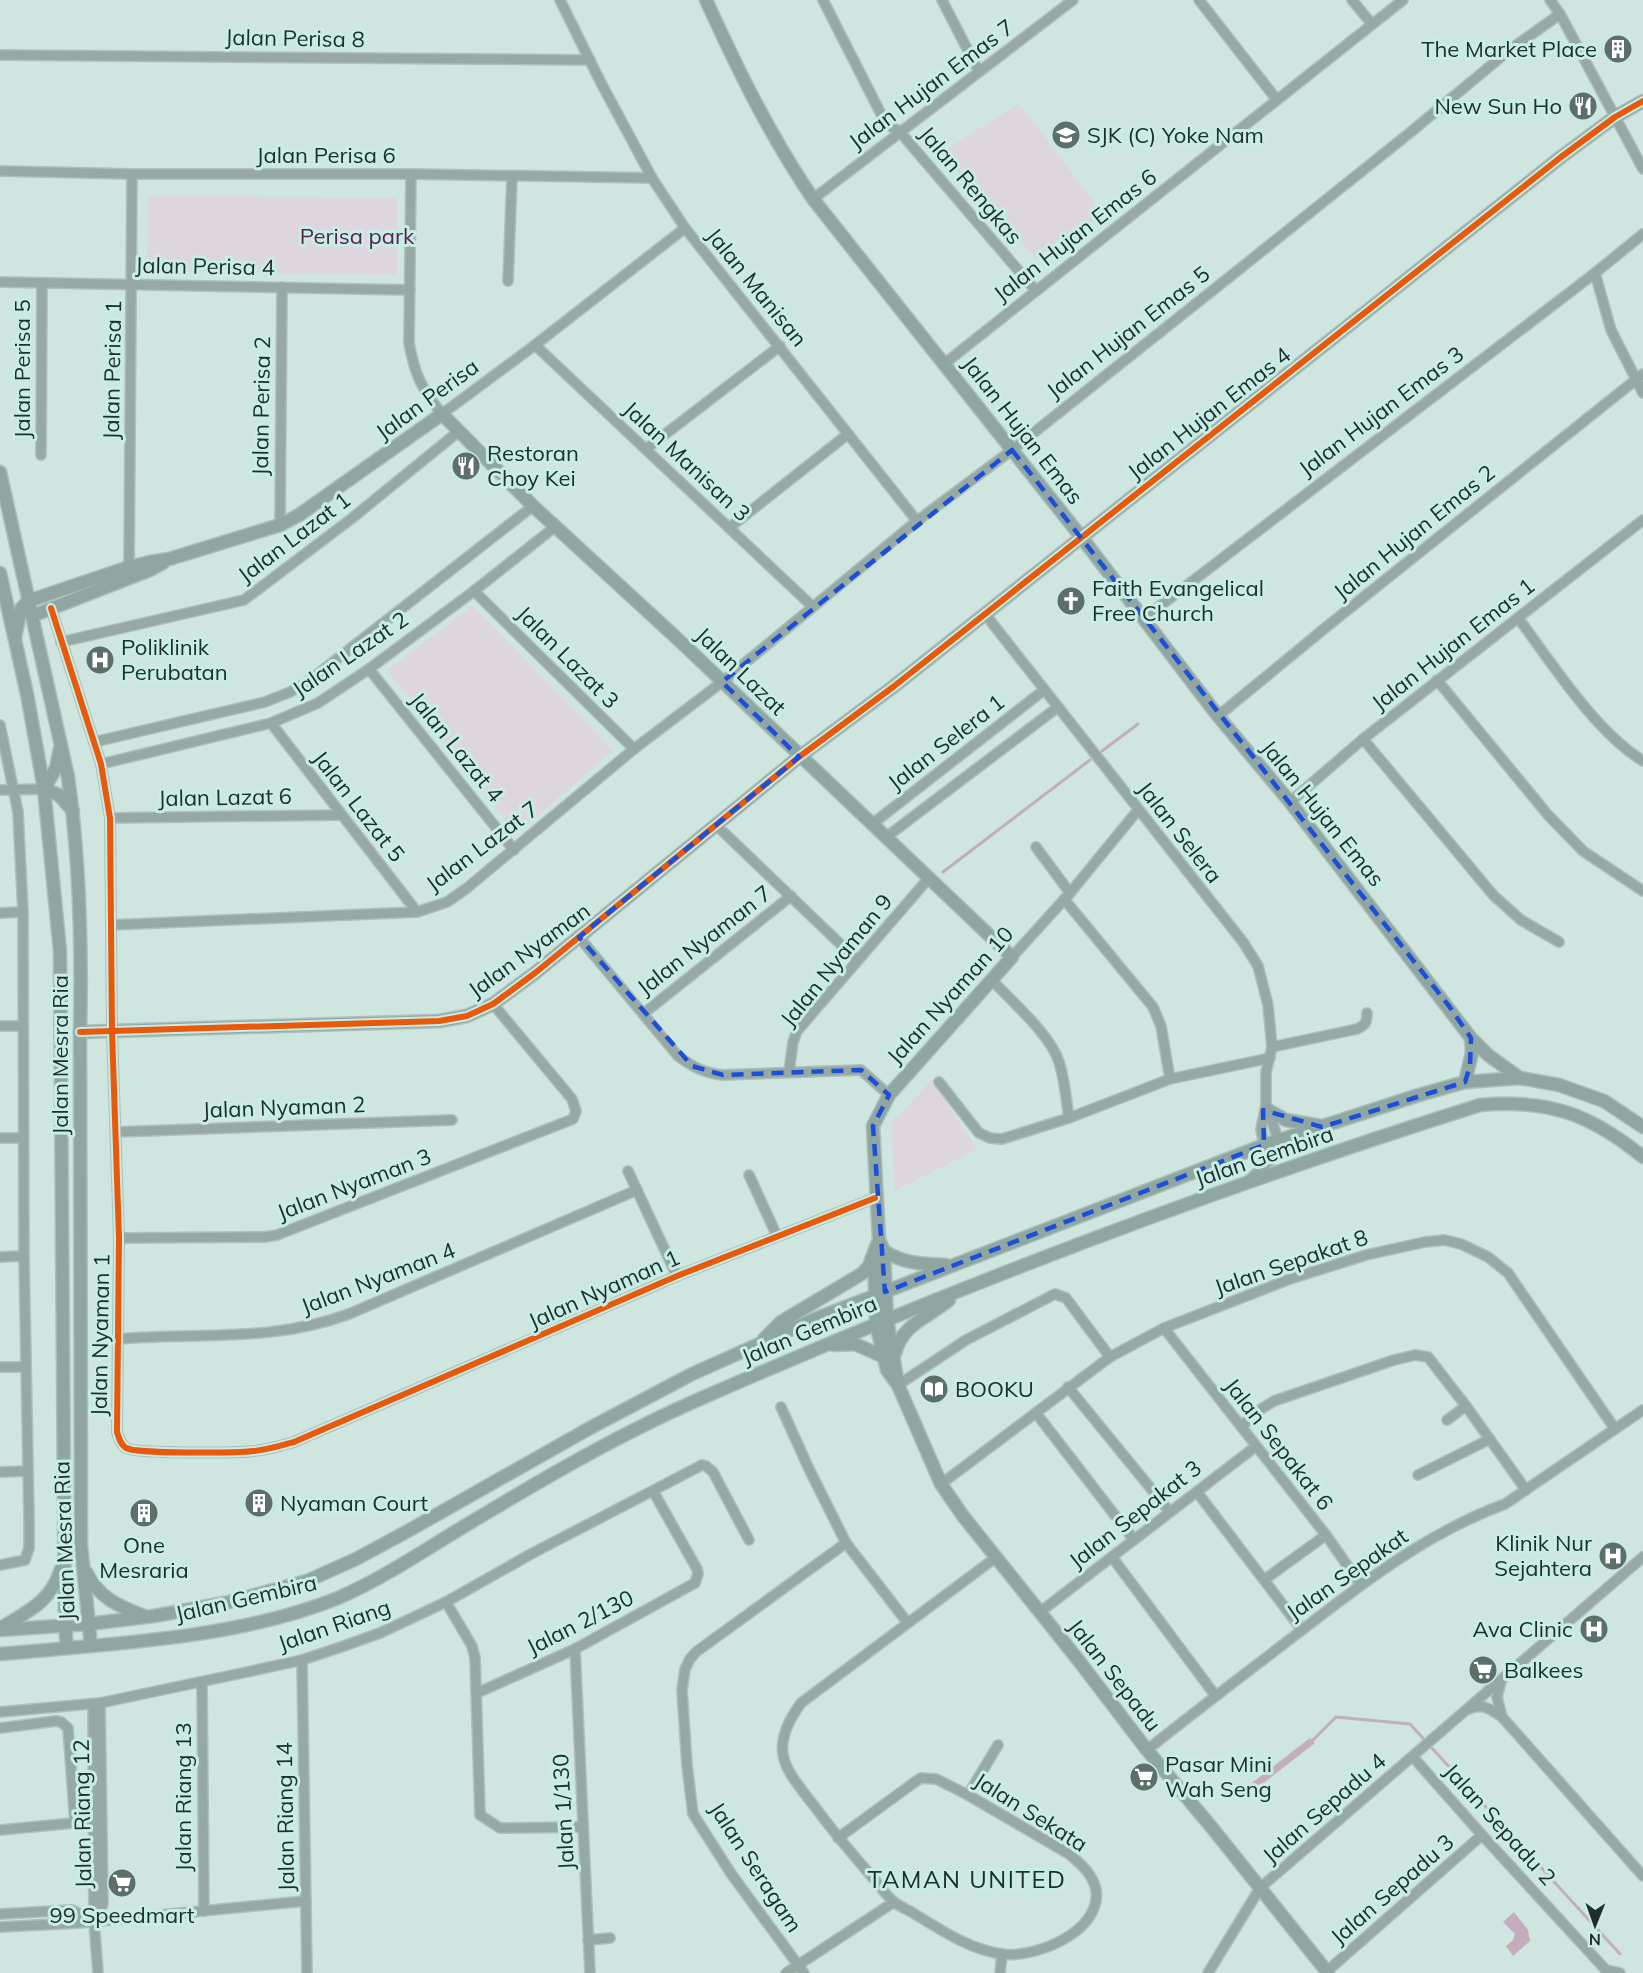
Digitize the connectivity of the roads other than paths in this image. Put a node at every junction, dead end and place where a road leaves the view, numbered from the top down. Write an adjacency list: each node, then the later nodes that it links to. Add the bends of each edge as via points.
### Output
1 (560, 0): 13 (street, Jalan Manisan)
2 (706, 0): 25 (main road, Jalan Hujan Emas, via 747,88)
3 (823, 0): 18 (street, Jalan Rengkas, via 882,116)
4 (942, 0): 14 (street)
5 (1199, 0): 15 (street)
6 (1352, 0): 11 (street)
7 (1403, 0): 11 (street, Jalan Hujan Emas 6)
8 (1550, 0): 10 (street)
9 (1067, 2): 14 (street, Jalan Hujan Emas 7)
10 (1560, 14): 17 (street); 45 (street, Jalan Hujan Emas 5, via 1507,51)
11 (1371, 23): 15 (street, Jalan Hujan Emas 6)
12 (0, 55): 13 (street, Jalan Perisa 8)
13 (590, 60): 24 (street, Jalan Manisan)
14 (979, 72): 18 (street, Jalan Hujan Emas 7)
15 (1277, 100): 35 (street, Jalan Hujan Emas 6)
16 (1643, 101): 17 (main road, Jalan Hujan Emas 4)
17 (1615, 117): 19 (street); 54 (main road, Jalan Hujan Emas 4)
18 (900, 132): 25 (street, Jalan Hujan Emas 7); 35 (street, Jalan Rengkas)
19 (1643, 169)
20 (0, 171): 21 (street, Jalan Perisa 6)
21 (132, 174): 22 (street, Jalan Perisa 6); 32 (street, Jalan Perisa 1)
22 (411, 174): 23 (street, Jalan Perisa 6); 34 (street)
23 (513, 177): 24 (street, Jalan Perisa 6); 29 (street)
24 (652, 178): 26 (street, Jalan Manisan)
25 (813, 199): 38 (main road, Jalan Hujan Emas)
26 (685, 228): 36 (street, Jalan Perisa); 37 (street, Jalan Manisan)
27 (1643, 234): 28 (street, Jalan Hujan Emas 3)
28 (1595, 273): 39 (street, via 1611,330); 63 (street, Jalan Hujan Emas 3)
29 (508, 281)
30 (0, 282): 31 (street, Jalan Perisa 4)
31 (42, 283): 32 (street, Jalan Perisa 4); 46 (street, Jalan Perisa 5)
32 (132, 284): 33 (street, Jalan Perisa 4); 56 (street, Jalan Perisa 1)
33 (282, 287): 34 (street, Jalan Perisa 4); 51 (street, Jalan Perisa 2)
34 (410, 290): 41 (street, via 409,343 414,368 424,392)
35 (1036, 291): 38 (street, Jalan Hujan Emas 6)
36 (535, 345): 41 (street, Jalan Perisa); 44 (street, Jalan Manisan 3)
37 (780, 346): 43 (street, Jalan Manisan); 44 (street)
38 (944, 364): 45 (main road, Jalan Hujan Emas)
39 (1639, 377): 40 (street); 72 (street, Jalan Hujan Emas 2)
40 (1643, 393)
41 (442, 414): 42 (main road, Jalan Lazat); 51 (main road, Jalan Perisa)
42 (458, 432): 48 (main road, Jalan Lazat); 66 (street, Jalan Lazat 1, via 244,600)
43 (849, 434): 50 (street, Jalan Manisan); 53 (street)
44 (646, 449): 53 (street, Jalan Manisan 3)
45 (1012, 450): 50 (street, Jalan Hujan Emas 5); 54 (main road, Jalan Hujan Emas)
46 (41, 455)
47 (0, 472): 61 (main road, Jalan Mesra Ria)
48 (533, 506): 52 (main road, Jalan Lazat); 76 (street, Jalan Lazat 2, via 305,684 265,702)
49 (1643, 520): 64 (street, Jalan Hujan Emas 1)
50 (917, 521): 59 (street, Jalan Hujan Emas 5)
51 (280, 525): 55 (main road, Jalan Perisa)
52 (556, 526): 58 (street, Jalan Lazat 2); 69 (main road, Jalan Lazat)
53 (729, 528): 59 (street, Jalan Manisan 3)
54 (1082, 538): 62 (main road, Jalan Hujan Emas 4); 63 (main road, Jalan Hujan Emas)
55 (169, 559): 56 (main road, Jalan Perisa); 60 (main road, Jalan Perisa)
56 (129, 567): 61 (main road, Jalan Perisa)
57 (1, 577): 61 (main road); 65 (main road, Jalan Mesra Ria)
58 (474, 591): 67 (street, Jalan Lazat 2); 78 (street, Jalan Lazat 3)
59 (812, 606): 69 (street, Jalan Hujan Emas 5)
60 (51, 608): 61 (main road, Jalan Perisa); 66 (street, Jalan Nyaman 1)
61 (27, 609): 65 (main road); 77 (main road, Jalan Mesra Ria)
62 (985, 614): 70 (street, Jalan Selera); 79 (main road, Jalan Hujan Emas 4)
63 (1143, 618): 72 (main road, Jalan Hujan Emas)
64 (1519, 619): 68 (street, Jalan Hujan Emas 1); 80 (street, via 1593,716 1625,749)
65 (15, 637): 82 (main road, Jalan Mesra Ria)
66 (61, 642): 76 (street, Jalan Nyaman 1)
67 (369, 669): 73 (street, Jalan Lazat 2, via 318,703); 94 (street, Jalan Lazat 4)
68 (1437, 680): 75 (street, Jalan Hujan Emas 1); 96 (street, via 1548,815 1583,851)
69 (722, 682): 78 (street, Jalan Lazat 7); 79 (main road, Jalan Lazat)
70 (1044, 690): 71 (street, Jalan Selera); 91 (street, Jalan Selera 1)
71 (1058, 707): 86 (street, Jalan Selera); 92 (street, Jalan Selera 1)
72 (1218, 716): 85 (main road, Jalan Hujan Emas)
73 (271, 723): 81 (street, Jalan Lazat 2); 88 (street, Jalan Lazat 5)
74 (0, 725): 84 (street)
75 (1363, 739): 85 (street, Jalan Hujan Emas 1); 104 (street, via 1494,896 1521,920)
76 (94, 742): 81 (street, Jalan Nyaman 1)
77 (61, 743): 82 (main road, via 56,768); 87 (main road, Jalan Mesra Ria)
78 (634, 749): 94 (street, Jalan Lazat 7)
79 (799, 757): 90 (main road, Jalan Nyaman); 91 (main road, Jalan Lazat)
80 (1643, 761)
81 (101, 764): 89 (street, Jalan Nyaman 1)
82 (44, 789): 84 (street); 87 (main road, via 59,795); 183 (main road, Jalan Mesra Ria, via 60,951)
83 (0, 790): 84 (street)
84 (14, 790): 99 (street)
85 (1290, 802): 115 (main road, Jalan Hujan Emas)
86 (1138, 810): 98 (street, Jalan Nyaman 10); 116 (street, Jalan Selera, via 1258,966 1268,1005)
87 (73, 812): 114 (main road, Jalan Mesra Ria, via 82,953)
88 (341, 815): 89 (street, Jalan Lazat 6); 100 (street, Jalan Lazat 5)
89 (110, 818): 102 (street, Jalan Nyaman 1)
90 (715, 825): 97 (street); 103 (main road, Jalan Nyaman)
91 (871, 825): 92 (main road, Jalan Lazat)
92 (885, 838): 95 (main road, Jalan Lazat)
93 (1036, 846): 98 (street)
94 (514, 850): 100 (street, Jalan Lazat 7, via 447,902)
95 (928, 879): 105 (main road, Jalan Lazat); 106 (street, Jalan Nyaman 9)
96 (1643, 891)
97 (790, 896): 106 (street); 110 (street, Jalan Nyaman 7)
98 (1067, 896): 105 (street, Jalan Nyaman 10); 119 (street, via 1153,1007 1161,1026)
99 (23, 912): 101 (street); 112 (street)
100 (417, 912): 102 (street, Jalan Lazat 7)
101 (0, 913)
102 (111, 925): 113 (street, Jalan Nyaman 1)
103 (579, 937): 108 (main road, Jalan Nyaman); 110 (street)
104 (1559, 942)
105 (1012, 957): 107 (main road, Jalan Nyaman 10)
106 (857, 960): 118 (street, Jalan Nyaman 9, via 797,1031)
107 (991, 980): 123 (main road, Jalan Nyaman 10); 125 (street, via 1053,1048)
108 (493, 1004): 113 (main road, Jalan Nyaman, via 467,1016 439,1021); 141 (street, Jalan Nyaman 3, via 572,1099 576,1111 573,1119 287,1232 265,1237)
109 (1367, 1013): 116 (street, via 1364,1026 1357,1029)
110 (642, 1014): 118 (street, via 678,1056 708,1073)
111 (0, 1026): 112 (street)
112 (22, 1026): 131 (street)
113 (112, 1031): 114 (main road, Jalan Nyaman); 129 (street, Jalan Nyaman 1)
114 (80, 1032): 186 (main road, Jalan Mesra Ria)
115 (1471, 1038): 120 (main road, Jalan Hujan Emas); 122 (main road, via 1472,1053)
116 (1272, 1047): 117 (street, Jalan Selera)
117 (1270, 1058): 119 (street); 124 (street, Jalan Selera, via 1266,1072)
118 (789, 1072): 123 (street, via 861,1070)
119 (1170, 1078): 125 (street)
120 (1520, 1078): 122 (main road, Jalan Gembira); 128 (main road, Jalan Gembira, via 1559,1085 1604,1101)
121 (939, 1082): 125 (street, via 979,1133 990,1138 1002,1139)
122 (1465, 1082): 127 (main road, Jalan Gembira)
123 (889, 1095): 139 (main road, Jalan Nyaman 10, via 873,1126)
124 (1267, 1107): 127 (main road, via 1286,1120); 132 (street, Jalan Selera); 133 (street, Jalan Selera, via 1261,1129)
125 (1069, 1118)
126 (452, 1120): 129 (street, Jalan Nyaman 2)
127 (1322, 1126): 132 (main road, Jalan Gembira)
128 (1643, 1127)
129 (116, 1132): 141 (street, Jalan Nyaman 1)
130 (0, 1138): 131 (street)
131 (23, 1138): 143 (street)
132 (1278, 1140): 133 (main road, Jalan Gembira); 137 (street, via 1270,1161)
133 (1264, 1145): 145 (main road, Jalan Gembira)
134 (1643, 1156): 137 (main road, Jalan Gembira, via 1618,1136 1582,1117 1546,1106 1510,1102 1480,1105)
135 (628, 1171): 138 (street)
136 (748, 1175): 140 (street)
137 (1245, 1184): 147 (main road, Jalan Gembira)
138 (637, 1190): 146 (street); 151 (street, Jalan Nyaman 4, via 325,1323 258,1334)
139 (875, 1198): 140 (street, Jalan Nyaman 1); 142 (main road, Jalan Nyaman 10)
140 (777, 1236): 146 (street, Jalan Nyaman 1)
141 (119, 1238): 151 (street, Jalan Nyaman 1)
142 (879, 1248): 145 (main road, via 916,1264); 148 (main road, Jalan Nyaman 10); 152 (main road, via 863,1273 780,1322)
143 (24, 1256): 144 (street); 157 (street)
144 (0, 1257)
145 (952, 1265): 148 (main road, Jalan Gembira)
146 (677, 1276): 151 (street, Jalan Nyaman 1, via 294,1442 253,1451 141,1452 125,1447 117,1432)
147 (957, 1293): 149 (main road, Jalan Gembira); 154 (main road, via 912,1325)
148 (880, 1294): 149 (main road, Jalan Sepadu); 152 (main road, Jalan Gembira)
149 (881, 1322): 153 (main road, Jalan Gembira); 154 (main road, Jalan Sepadu)
150 (1164, 1328): 155 (street, Jalan Sepakat 8); 165 (street, Jalan Sepakat 6); 166 (street, Jalan Sepakat 8, via 1290,1279 1366,1255 1444,1240 1488,1257 1508,1273)
151 (118, 1339)
152 (761, 1343): 191 (main road, Jalan Gembira, via 692,1374 356,1559 307,1581 225,1604)
153 (828, 1345): 154 (main road, via 855,1344); 197 (main road, Jalan Gembira, via 698,1400 570,1463 339,1597 244,1625)
154 (889, 1356): 158 (main road, Jalan Sepadu, via 887,1370)
155 (1110, 1357): 158 (street, via 1066,1298 1055,1294 966,1340); 159 (street, Jalan Sepakat 8)
156 (0, 1367): 157 (street)
157 (26, 1367): 170 (street)
158 (898, 1385): 172 (main road, Jalan Sepadu)
159 (1068, 1387): 163 (street, Jalan Sepakat 8); 176 (street)
160 (1467, 1406): 164 (street); 165 (street, via 1428,1357 1415,1355 1274,1401 1252,1413); 167 (street)
161 (781, 1407): 180 (street)
162 (1643, 1410): 166 (street, Jalan Sepakat)
163 (1036, 1413): 172 (street, Jalan Sepakat 8); 179 (street)
164 (1447, 1420)
165 (1242, 1427): 168 (street, Jalan Sepakat 6)
166 (1615, 1429): 173 (street, Jalan Sepakat)
167 (1490, 1439): 171 (street); 173 (street)
168 (1255, 1447): 175 (street, Jalan Sepakat 3); 177 (street, Jalan Sepakat 6)
169 (0, 1472): 170 (street)
170 (28, 1472): 185 (street, via 28,1555 21,1562)
171 (1418, 1475)
172 (941, 1484): 184 (main road, Jalan Sepadu)
173 (1526, 1490): 188 (street, Jalan Sepakat, via 1404,1554)
174 (653, 1491): 178 (street, Jalan Riang, via 706,1466 713,1472); 189 (street, Jalan Riang); 199 (street, Jalan 2/130, via 697,1569 697,1578 691,1586)
175 (1197, 1492): 176 (street, Jalan Sepakat 3); 187 (street)
176 (1170, 1512): 179 (street, Jalan Sepakat 3)
177 (1326, 1535): 187 (street); 188 (street, Jalan Sepakat 6)
178 (749, 1540)
179 (1134, 1540): 181 (street, Jalan Sepakat 3)
180 (846, 1543): 192 (street); 232 (street, Jalan Seragam, via 696,1652 682,1679 693,1814 732,1875)
181 (1112, 1557): 190 (street, Jalan Sepakat 3); 205 (street)
182 (1643, 1557): 202 (street, Jalan Sepadu 4)
183 (65, 1558): 194 (main road, Jalan Mesra Ria); 195 (main road, via 50,1594)
184 (995, 1558): 190 (main road, Jalan Sepadu); 192 (street, Jalan Sekata)
185 (0, 1565)
186 (83, 1565): 191 (main road, via 103,1596); 193 (main road, Jalan Mesra Ria)
187 (1264, 1580): 196 (street)
188 (1361, 1585): 196 (street, Jalan Sepakat)
189 (446, 1602): 201 (street, Jalan Riang, via 380,1633); 204 (street, via 474,1652)
190 (1040, 1612): 212 (main road, Jalan Sepadu)
191 (146, 1617): 193 (main road, Jalan Gembira)
192 (907, 1622): 220 (street, Jalan Sekata, via 801,1703 784,1733 785,1766)
193 (88, 1624): 194 (main road, Jalan Gembira); 197 (main road, Jalan Mesra Ria)
194 (65, 1625): 195 (main road, Jalan Gembira); 198 (main road, Jalan Mesra Ria)
195 (0, 1630)
196 (1302, 1630): 205 (street, Jalan Sepakat)
197 (91, 1646): 198 (main road, Jalan Gembira)
198 (67, 1648): 200 (main road, Jalan Gembira)
199 (575, 1649): 204 (street, Jalan 2/130); 217 (street, Jalan 1/130)
200 (0, 1653)
201 (302, 1660): 203 (street, Jalan Riang); 223 (street, Jalan Riang 14)
202 (1502, 1679): 207 (street, Jalan Sepadu 4); 209 (street, via 1497,1697)
203 (202, 1683): 206 (street, Jalan Riang); 225 (street, Jalan Riang 13)
204 (477, 1694): 217 (street, via 480,1815 500,1828)
205 (1215, 1695): 212 (street, Jalan Sepakat)
206 (96, 1703): 208 (street, Jalan Riang); 215 (street, Jalan Riang 12); 227 (street, Jalan Riang 12, via 103,1903)
207 (1467, 1710): 209 (street, via 1483,1706); 213 (street, Jalan Sepadu 4)
208 (0, 1712)
209 (1502, 1717): 221 (street)
210 (0, 1728): 216 (street, via 56,1721 68,1728)
211 (998, 1745): 214 (street)
212 (1147, 1750): 222 (main road, Jalan Sepadu)
213 (1414, 1755): 219 (street, Jalan Sepadu 2); 222 (street, Jalan Sepadu 4)
214 (968, 1795): 220 (street, Jalan Sekata, via 936,1779 921,1778); 231 (street, Jalan Sekata, via 1069,1854 1087,1872 1096,1890 1089,1915 1065,1938 1032,1952)
215 (94, 1821): 216 (street); 227 (street, Jalan Riang 12)
216 (75, 1823): 218 (street)
217 (583, 1827): 230 (street, Jalan 1/130)
218 (0, 1830)
219 (1482, 1835): 233 (street, Jalan Sepadu 3); 234 (street, Jalan Sepadu 2)
220 (838, 1838): 224 (street, Jalan Sekata)
221 (1643, 1876)
222 (1260, 1888): 233 (main road, Jalan Sepadu); 240 (street, Jalan Sepadu 4)
223 (306, 1901): 225 (street); 236 (street, Jalan Riang 14)
224 (894, 1902): 231 (street, Jalan Sekata, via 962,1942); 232 (street)
225 (204, 1911): 227 (street)
226 (0, 1914): 227 (street, via 72,1910)
227 (94, 1922): 228 (street); 235 (street, Jalan Riang 12)
228 (0, 1927)
229 (610, 1938): 230 (street)
230 (588, 1940): 237 (street, Jalan 1/130)
231 (1002, 1954): 239 (street)
232 (802, 1969): 238 (street)
233 (1327, 1972)
234 (1607, 1972): 241 (street, Jalan Sepadu 2)
235 (98, 1973)
236 (307, 1973)
237 (590, 1973)
238 (786, 1973)
239 (1000, 1973)
240 (1208, 1973)
241 (1620, 1973)

